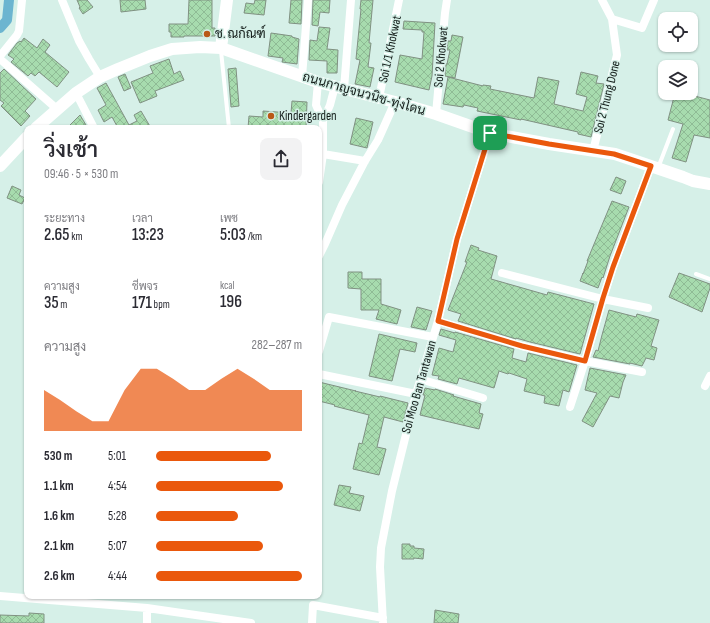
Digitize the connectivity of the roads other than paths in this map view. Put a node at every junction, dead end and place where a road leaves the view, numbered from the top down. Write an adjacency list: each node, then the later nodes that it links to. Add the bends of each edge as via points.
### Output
1 (22, 0): 12 (street, via 19,31)
2 (62, 0): 14 (street, via 79,41)
3 (227, 0): 11 (street)
4 (308, 0): 15 (street)
5 (351, 0): 17 (street)
6 (399, 0): 19 (street, Soi 1/1 Khokwat)
7 (447, 0): 22 (street, Soi 2 Khokwat)
8 (602, 0): 10 (street, Soi 2 Thung Done)
9 (654, 0): 10 (street, via 642,28)
10 (612, 20): 30 (street, Soi 2 Thung Done, via 617,55)
11 (221, 48): 14 (street, ถนนกาญจนวนิช-ทุ่งโดน, via 172,49); 15 (street, ถนนกาญจนวนิช-ทุ่งโดน); 26 (lane)
12 (0, 56)
13 (0, 59): 21 (street)
14 (100, 77): 18 (street, ถนนกาญจนวนิช-ทุ่งโดน)
15 (302, 77): 16 (street, ถนนกาญจนวนิช-ทุ่งโดน)
16 (318, 82): 17 (street, ถนนกาญจนวนิช-ทุ่งโดน); 23 (street, via 316,105)
17 (339, 88): 19 (street, ถนนกาญจนวนิช-ทุ่งโดน); 23 (street)
18 (76, 93): 21 (street, ถนนกาญจนวนิช-ทุ่งโดน); 25 (street)
19 (379, 98): 20 (street, ถนนกาญจนวนิช-ทุ่งโดน)
20 (395, 102): 22 (street, ถนนกาญจนวนิช-ทุ่งโดน); 32 (street)
21 (57, 110): 24 (street, ถนนกาญจนวนิช-ทุ่งโดน)
22 (436, 114): 28 (street, ถนนกาญจนวนิช-ทุ่งโดน)
23 (323, 121): 31 (street)
24 (40, 125)
25 (92, 125)
26 (229, 125)
27 (672, 129): 34 (lane)
28 (490, 133): 30 (street, ถนนกาญจนวนิช-ทุ่งโดน); 42 (street, Soi Moo Ban Tantawan, via 457,239)
29 (24, 140): 33 (street)
30 (593, 151): 34 (street, ถนนกาญจนวนิช-ทุ่งโดน, via 623,156)
31 (322, 154): 32 (street)
32 (365, 162): 36 (street)
33 (0, 166)
34 (655, 167): 35 (street, ถนนกาญจนวนิช-ทุ่งโดน, via 693,181); 40 (street, via 613,267)
35 (710, 184)
36 (322, 250)
37 (502, 273): 40 (street)
38 (696, 274): 39 (lane)
39 (710, 279)
40 (603, 298): 41 (street); 45 (street)
41 (648, 308)
42 (438, 321): 43 (street, Soi Moo Ban Tantawan); 45 (street, via 522,346)
43 (433, 337): 44 (street, via 329,317); 49 (street, Soi Moo Ban Tantawan)
44 (322, 341)
45 (585, 361): 46 (street); 53 (street)
46 (642, 372)
47 (322, 375): 51 (street)
48 (710, 376): 50 (street)
49 (420, 379): 51 (street, Soi Moo Ban Tantawan); 52 (street)
50 (705, 386)
51 (416, 394): 58 (street, Soi Moo Ban Tantawan, via 381,548)
52 (483, 398)
53 (570, 407)
54 (0, 596): 55 (street)
55 (24, 598)
56 (37, 599): 57 (street)
57 (147, 608): 59 (street); 60 (street)
58 (383, 620): 61 (street, via 313,605)
59 (147, 623)
60 (250, 623)
61 (312, 623)

